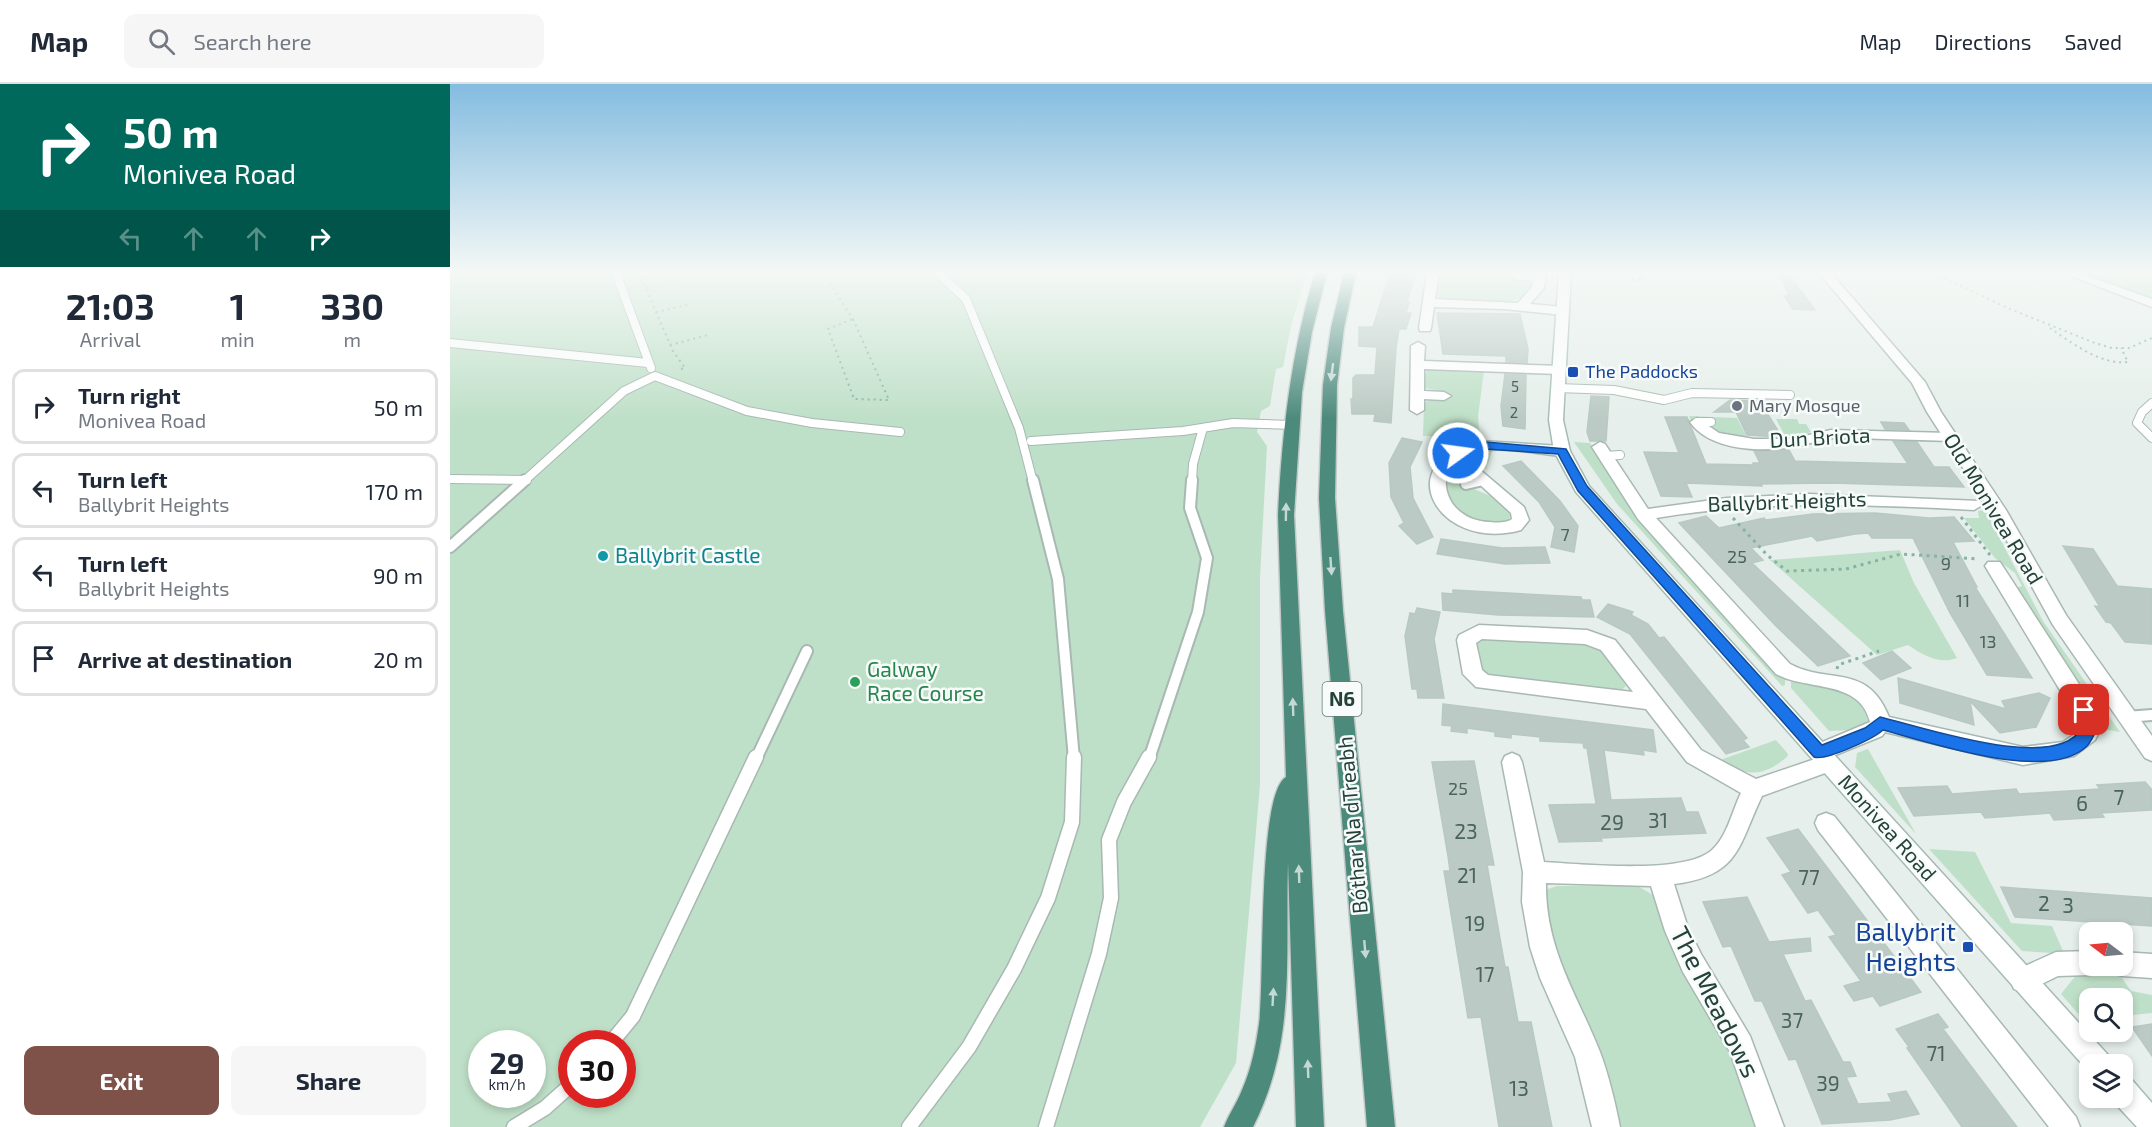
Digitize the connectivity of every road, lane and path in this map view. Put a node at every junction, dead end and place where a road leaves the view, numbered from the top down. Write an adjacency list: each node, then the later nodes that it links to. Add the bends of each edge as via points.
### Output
1 (633, 322): 19 (lane)
2 (660, 322): 16 (path)
3 (846, 322): 4 (path, via 828,329 854,399 889,400)
4 (854, 322)
5 (975, 322): 70 (lane, via 1018,428 1058,579 1075,791 1072,822 1048,898 1014,969 969,1047)
6 (1309, 322): 29 (highway, N6, via 1299,362)
7 (1340, 322): 74 (highway, Bóthar Na dTreabh / N6, one-way to 74, via 1330,387 1328,524)
8 (1426, 322): 12 (street)
9 (1562, 322): 22 (street, Monivea Road)
10 (1867, 322): 32 (street, Old Monivea Road, via 1918,382)
11 (2041, 322): 18 (path, via 2095,343); 18 (path, via 2116,363 2128,362)
12 (1425, 328)
13 (708, 335): 16 (path)
14 (2151, 339): 18 (path)
15 (450, 343): 19 (lane)
16 (670, 345): 21 (path, via 685,368)
17 (1418, 346): 20 (street)
18 (2121, 348)
19 (648, 363): 21 (lane)
20 (1418, 365): 22 (street); 23 (street)
21 (655, 376): 31 (lane, via 747,411 812,423); 39 (lane, via 624,391)
22 (1558, 379): 24 (lane, via 1664,400 1692,393); 35 (street, Monivea Road, via 1556,420)
23 (1417, 395): 25 (street); 27 (street)
24 (1790, 395)
25 (1444, 396)
26 (2152, 403): 33 (lane, via 2137,423)
27 (1417, 410)
28 (1704, 422): 32 (street, Dun Briota, via 1706,433 1724,441 1791,443 1832,434)
29 (1292, 425): 30 (lane, via 1233,423); 54 (highway, N6, one-way to 29, via 1286,539)
30 (1203, 428): 34 (lane); 71 (lane, via 1193,464 1190,508 1207,558 1198,612 1149,758 1124,802 1109,840 1111,898 1099,954)
31 (900, 432)
32 (1950, 437): 50 (street, Old Monivea Road, via 1998,510 2059,620)
33 (2152, 438)
34 (1031, 441)
35 (1562, 451): 37 (street, via 1480,446 1455,455 1442,468 1436,482 1439,497 1458,519 1476,526 1515,526 1520,522 1520,514); 53 (street, Monivea Road, via 1582,488)
36 (1608, 452): 42 (street)
37 (1474, 478)
38 (450, 479): 39 (lane)
39 (527, 480): 43 (lane)
40 (1720, 503): 41 (street, Ballybrit Heights, via 1833,498); 41 (path, via 1767,555 1787,571 1846,569 1901,554 1992,559); 42 (street, Ballybrit Heights)
41 (1966, 506)
42 (1644, 515): 47 (street, via 1783,669 1798,676)
43 (450, 547)
44 (2002, 572): 51 (street, via 2084,710 2089,725 2085,738 2067,750 2022,756)
45 (807, 651): 64 (lane, via 633,1016)
46 (1879, 651): 47 (path, via 1838,665)
47 (1834, 680): 51 (street, via 1863,692)
48 (1652, 702): 48 (street, via 1608,645 1598,639 1479,632 1466,640 1473,674 1483,682); 56 (street, via 1700,762)
49 (2152, 715): 50 (lane)
50 (2126, 717): 52 (street, Old Monivea Road)
51 (1880, 723): 53 (street)
52 (2152, 752)
53 (1824, 758): 56 (street); 63 (street, Monivea Road)
54 (1295, 765): 72 (highway, one-way to 54, via 1262,1076 1271,1030 1278,832); 73 (highway, N6, one-way to 54)
55 (1518, 768): 58 (street)
56 (1754, 789): 59 (street, via 1718,859 1698,871)
57 (1826, 823): 77 (street)
58 (1535, 872): 59 (street); 75 (street, via 1534,902 1542,947 1552,978 1586,1049)
59 (1660, 876): 76 (street, The Meadows, via 1692,963 1741,1045)
60 (2079, 963): 63 (street, via 2056,964)
61 (2133, 965): 62 (street)
62 (2152, 966)
63 (2023, 980): 65 (street, Monivea Road)
64 (622, 1030)
65 (2090, 1054)
66 (558, 1096): 69 (lane)
67 (2133, 1102): 68 (street)
68 (2152, 1123)
69 (513, 1127)
70 (909, 1127)
71 (1046, 1127)
72 (1238, 1127)
73 (1311, 1127)
74 (1381, 1127)
75 (1606, 1127)
76 (1770, 1127)
77 (2066, 1127)

